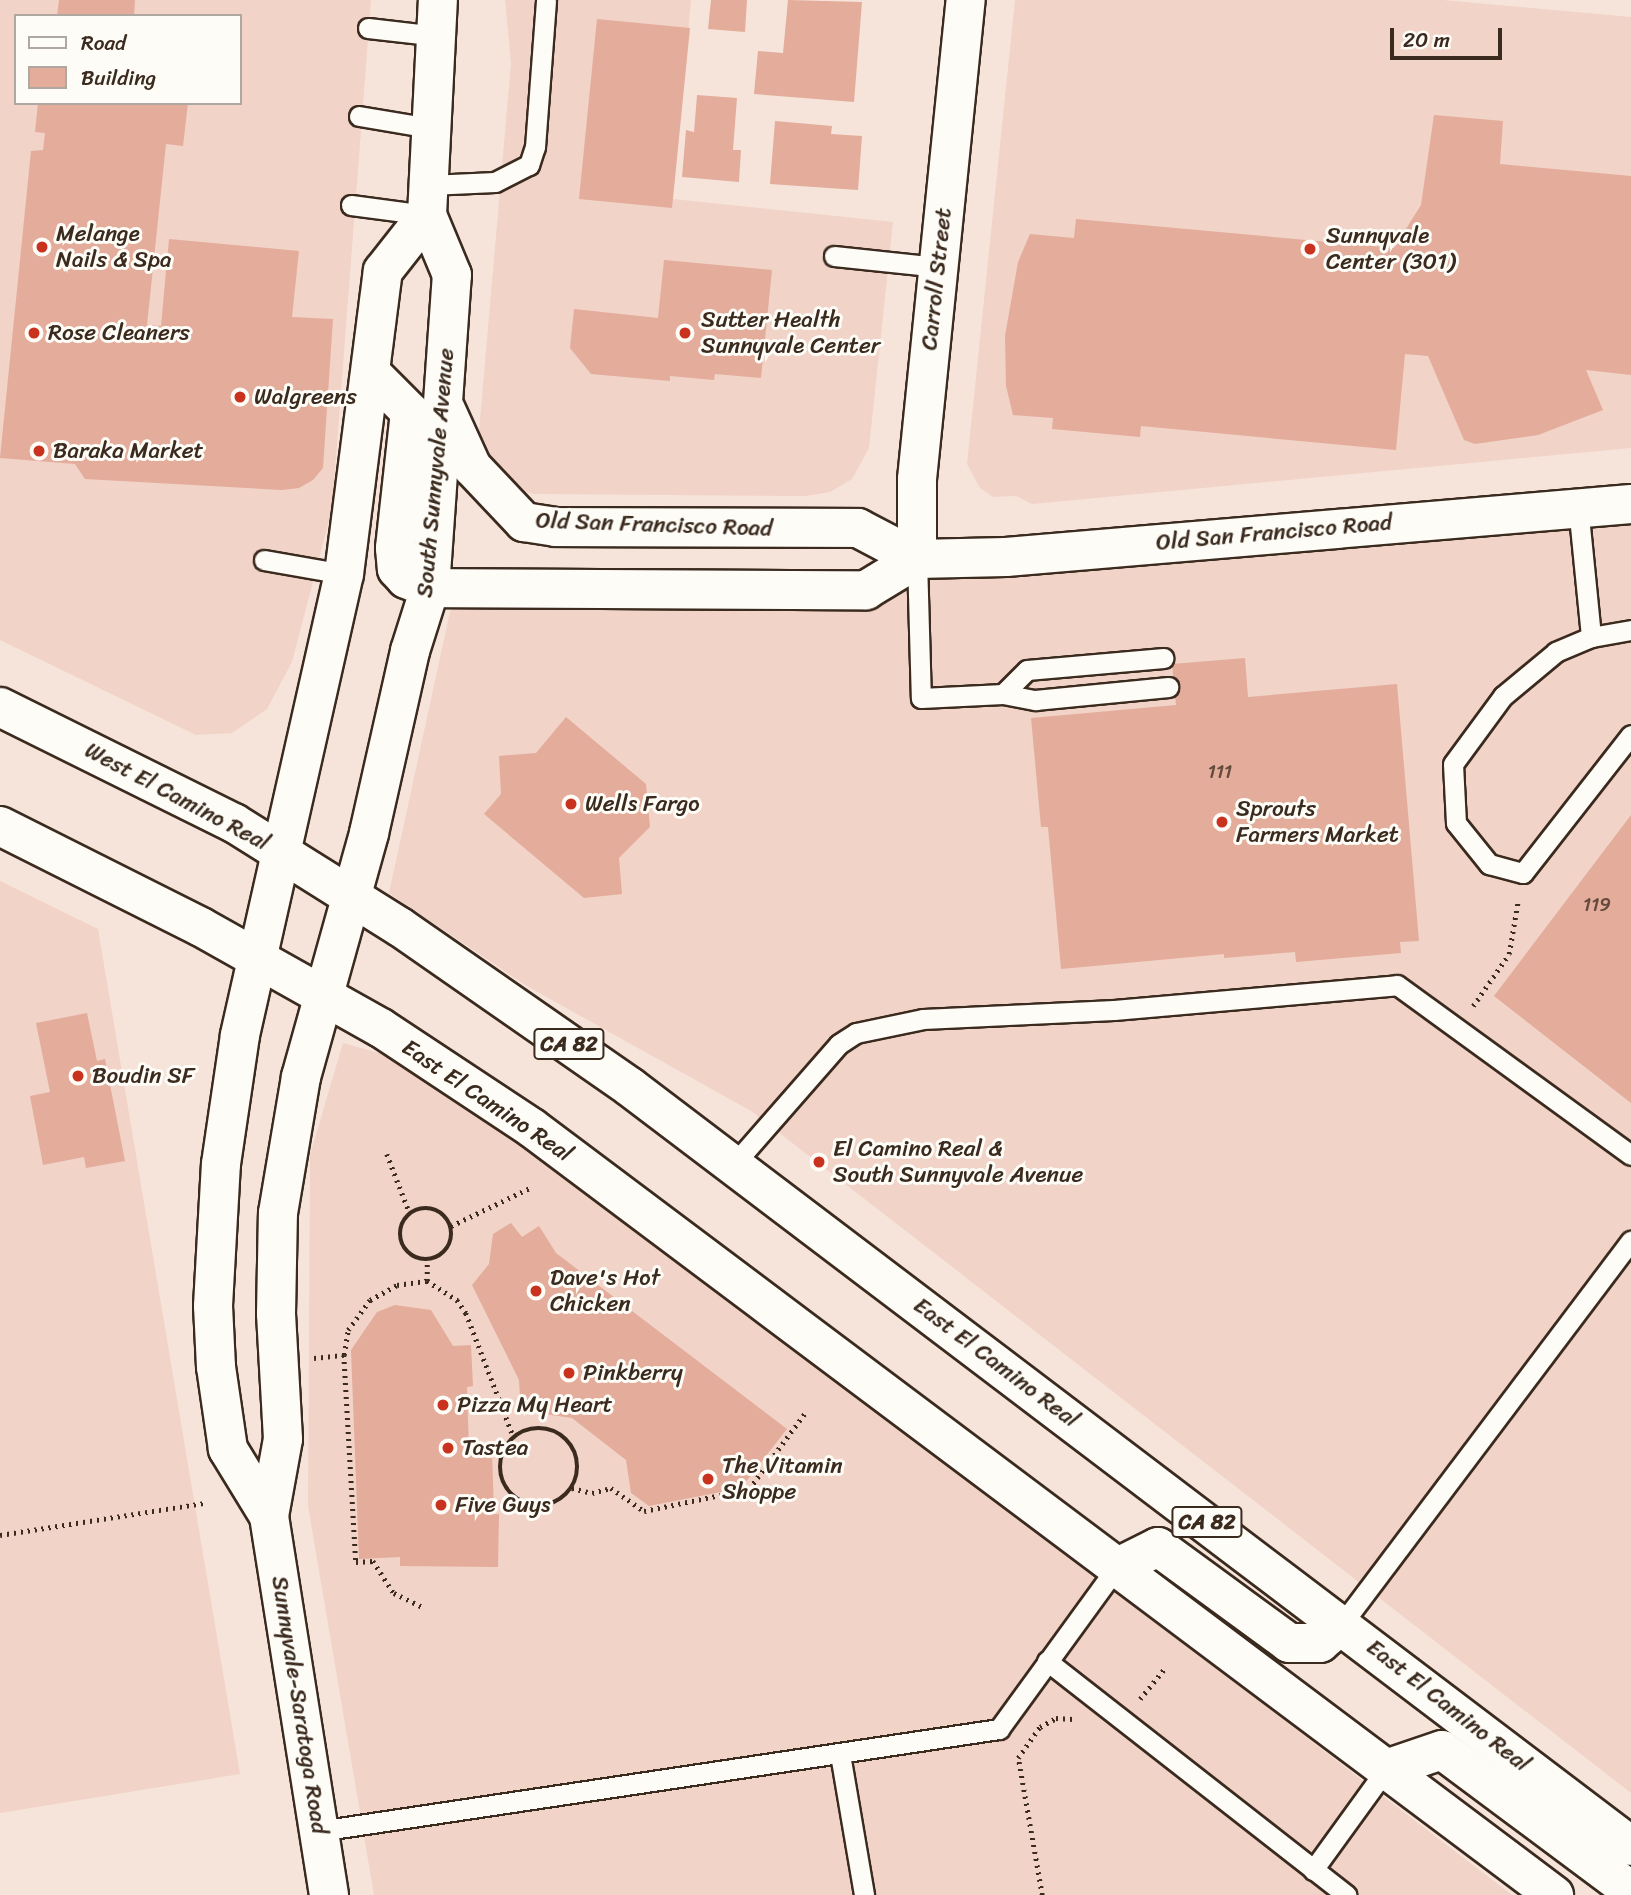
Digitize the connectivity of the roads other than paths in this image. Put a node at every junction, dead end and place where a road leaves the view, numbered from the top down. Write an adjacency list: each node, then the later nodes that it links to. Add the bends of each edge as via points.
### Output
1 (546, 0): 7 (lane, via 535,147 529,165 495,182)
2 (966, 0): 10 (main road, Carroll Street)
3 (438, 18): 4 (lane); 6 (main road, South Sunnyvale Avenue)
4 (368, 28)
5 (359, 116): 6 (lane)
6 (431, 128): 7 (main road, South Sunnyvale Avenue)
7 (428, 200): 8 (lane); 11 (main road, via 383,271); 12 (main road, South Sunnyvale Avenue, via 452,275)
8 (351, 205)
9 (834, 256): 10 (lane)
10 (939, 267): 15 (main road, Carroll Street, via 917,479)
11 (371, 373): 17 (main road); 18 (main road, via 410,412 395,548 397,569 406,579)
12 (445, 408): 15 (main road, Old San Francisco Road, via 472,467 524,522 555,527 858,528); 18 (main road, South Sunnyvale Avenue)
13 (1631, 504): 14 (main road, Old San Francisco Road)
14 (1578, 506): 15 (main road, Old San Francisco Road, via 1006,557); 20 (lane)
15 (916, 559): 18 (main road, via 866,590); 23 (lane, via 920,698)
16 (264, 560): 17 (lane)
17 (344, 575): 27 (main road)
18 (430, 589): 28 (main road, South Sunnyvale Avenue, via 410,651)
19 (1631, 630): 20 (lane)
20 (1591, 637): 25 (lane, via 1556,652 1503,696 1453,764 1456,824 1489,864 1523,873)
21 (1163, 658): 23 (lane, via 1027,670)
22 (1168, 687): 23 (lane, via 1034,700)
23 (1003, 694)
24 (0, 707): 27 (main road, West El Camino Real / CA 82, via 221,816)
25 (1631, 735)
26 (0, 826): 29 (main road)
27 (282, 853): 28 (main road, West El Camino Real / CA 82); 29 (main road, Sunnyvale-Saratoga Road)
28 (350, 896): 30 (main road, Sunnyvale-Saratoga Road); 32 (main road, East El Camino Real / CA 82, via 630,1087)
29 (256, 958): 30 (main road); 34 (main road, Sunnyvale-Saratoga Road, via 221,1164 213,1306 228,1449)
30 (322, 995): 34 (main road, Sunnyvale-Saratoga Road, via 288,1136 278,1213 276,1314 283,1439); 35 (main road, East El Camino Real, via 532,1128)
31 (1631, 1155): 32 (lane, via 1397,985 1114,1010 923,1019 856,1033 839,1044)
32 (734, 1164): 36 (main road, East El Camino Real / CA 82)
33 (1631, 1241): 36 (lane)
34 (269, 1516): 40 (main road, Sunnyvale-Saratoga Road)
35 (1116, 1568): 36 (main road, via 1158,1547 1289,1643 1320,1643); 37 (lane); 39 (main road, East El Camino Real)
36 (1342, 1624): 41 (main road, East El Camino Real / CA 82)
37 (1048, 1661): 38 (lane, via 999,1729); 42 (lane)
38 (839, 1754): 40 (lane); 45 (lane)
39 (1387, 1769): 42 (lane); 43 (main road, via 1442,1750); 47 (main road, East El Camino Real)
40 (319, 1831): 44 (main road, Sunnyvale-Saratoga Road)
41 (1631, 1846)
42 (1313, 1870): 46 (lane)
43 (1631, 1891)
44 (329, 1895)
45 (864, 1895)
46 (1347, 1895)
47 (1554, 1895)

